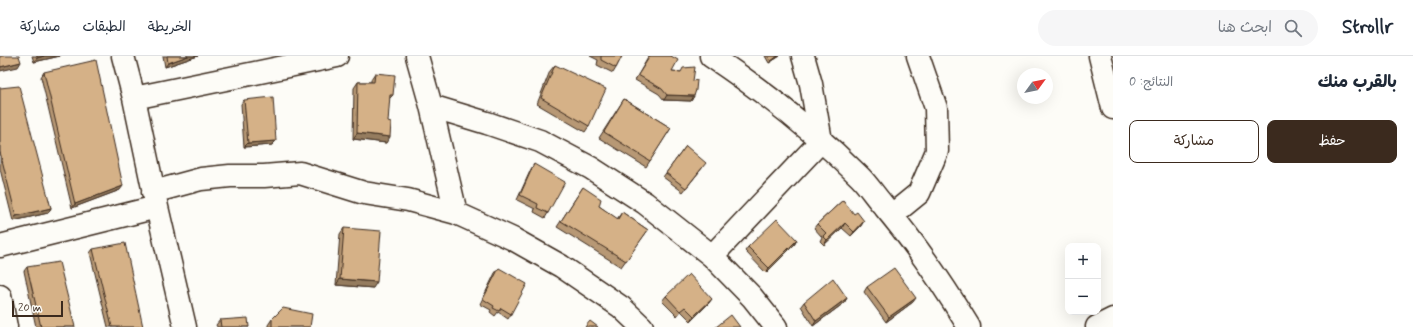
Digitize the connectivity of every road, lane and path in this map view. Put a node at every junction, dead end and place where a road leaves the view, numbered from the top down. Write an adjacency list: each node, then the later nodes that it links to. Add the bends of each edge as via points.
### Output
1 (123, 56): 8 (street)
2 (337, 56): 8 (street)
3 (417, 56): 9 (street)
4 (711, 56): 11 (street, via 785,109)
5 (803, 56): 11 (street, via 811,84)
6 (918, 56): 14 (street, via 936,108 938,150 918,193)
7 (1100, 56): 10 (street)
8 (134, 98): 12 (street)
9 (431, 106): 13 (street); 16 (street, via 540,141 591,168 645,203)
10 (1113, 108)
11 (821, 141): 14 (street, via 860,178); 16 (street)
12 (155, 200): 13 (street, via 201,179 300,173 364,192); 15 (street); 20 (street)
13 (456, 213): 21 (street, via 512,239 561,266 621,308)
14 (892, 215): 23 (street, via 925,259)
15 (0, 246)
16 (712, 256): 22 (street, via 752,297)
17 (0, 296): 19 (street)
18 (1113, 319): 24 (street)
19 (6, 327)
20 (185, 327)
21 (642, 327)
22 (776, 327)
23 (969, 327)
24 (1097, 327)

